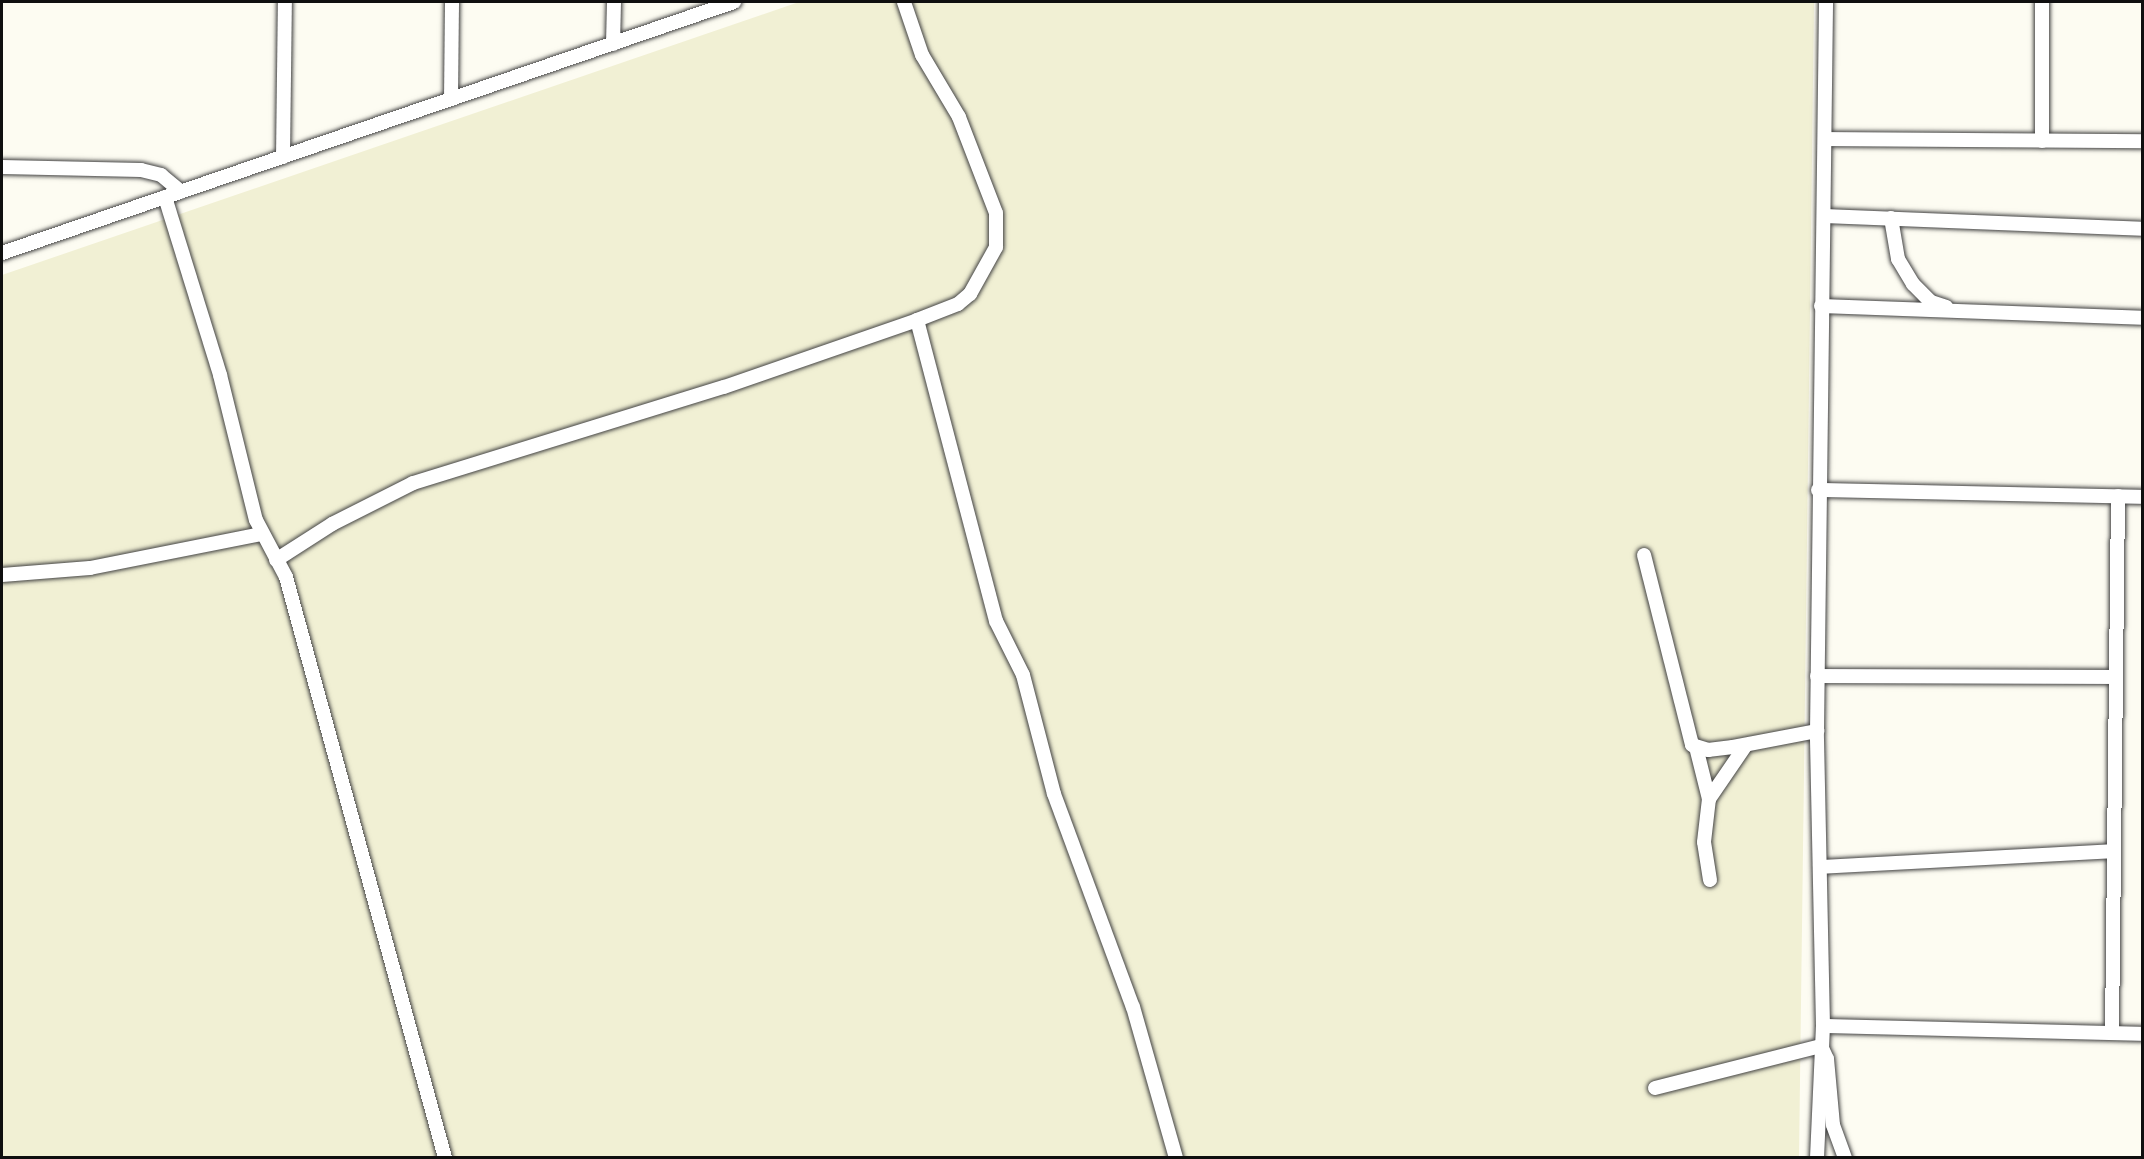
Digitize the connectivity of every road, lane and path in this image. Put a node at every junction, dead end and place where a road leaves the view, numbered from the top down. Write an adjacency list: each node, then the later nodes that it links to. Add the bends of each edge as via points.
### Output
1 (285, 2): 13 (street)
2 (452, 2): 9 (street)
3 (614, 2): 8 (street)
4 (734, 2): 8 (street)
5 (904, 2): 24 (street, via 922,55 960,117 990,192 999,231 984,274 970,294 958,304)
6 (1826, 2): 10 (street)
7 (2042, 2): 11 (street)
8 (614, 44): 9 (street)
9 (451, 99): 13 (street)
10 (1825, 139): 11 (street); 17 (street)
11 (2042, 141): 12 (street)
12 (2142, 141)
13 (283, 157): 15 (street)
14 (2, 167): 15 (street, via 141,170 161,175)
15 (180, 192): 16 (street)
16 (165, 197): 20 (street); 28 (street, via 220,375)
17 (1824, 216): 18 (street); 21 (street)
18 (1891, 218): 19 (street); 22 (street, via 1898,259 1914,284 1931,302)
19 (2142, 229)
20 (2, 253)
21 (1821, 306): 22 (street); 25 (street)
22 (1957, 311): 23 (street)
23 (2142, 318)
24 (917, 320): 30 (street, via 724,387 413,483 332,524); 47 (street, via 996,621 1023,675 1054,794 1133,1007)
25 (1818, 490): 26 (street); 32 (street)
26 (2118, 496): 27 (street); 33 (street)
27 (2142, 497)
28 (261, 534): 30 (street); 31 (street, via 90,568)
29 (1644, 555): 36 (street, via 1686,734)
30 (276, 560): 46 (street, via 286,577)
31 (2, 575)
32 (1817, 676): 33 (street); 34 (street)
33 (2116, 677): 38 (street)
34 (1817, 731): 35 (street); 39 (street)
35 (1746, 745): 36 (street); 37 (street)
36 (1696, 747): 37 (street)
37 (1709, 799): 40 (street, via 1704,842)
38 (2114, 851): 39 (street); 42 (street)
39 (1820, 867): 41 (street)
40 (1710, 880)
41 (1823, 1026): 42 (street); 44 (street)
42 (2112, 1033): 43 (street)
43 (2142, 1034)
44 (1821, 1046): 45 (street); 48 (street); 49 (street, via 1827,1059 1833,1125)
45 (1655, 1088)
46 (445, 1158)
47 (1176, 1158)
48 (1817, 1158)
49 (1845, 1158)

